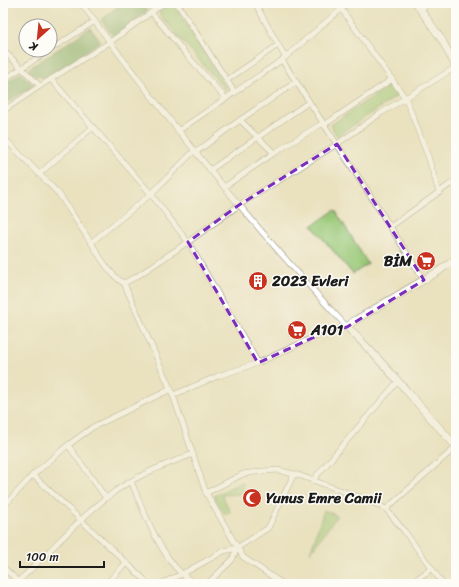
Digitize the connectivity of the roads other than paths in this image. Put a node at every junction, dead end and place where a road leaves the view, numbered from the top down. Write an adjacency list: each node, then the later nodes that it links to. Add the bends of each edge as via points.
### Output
1 (81, 3): 12 (street)
2 (164, 3): 11 (street)
3 (178, 3): 22 (street)
4 (255, 3): 14 (street)
5 (337, 3): 9 (street)
6 (348, 3): 9 (street)
7 (416, 3): 10 (street)
8 (428, 3): 10 (street)
9 (341, 8): 16 (street); 20 (street)
10 (421, 10): 17 (street, via 442,40)
11 (151, 12): 13 (street); 26 (street)
12 (95, 21): 13 (street); 18 (street)
13 (110, 42): 19 (street); 33 (street)
14 (278, 45): 16 (street); 22 (street)
15 (3, 50): 18 (street)
16 (283, 58): 23 (street); 25 (street)
17 (456, 67): 27 (street)
18 (22, 68): 21 (street); 24 (street)
19 (51, 79): 24 (street); 32 (street)
20 (392, 79): 27 (street); 31 (street)
21 (3, 80)
22 (227, 80): 25 (street)
23 (296, 82): 28 (street); 30 (street)
24 (40, 86): 29 (street)
25 (234, 92): 26 (street)
26 (226, 99): 33 (street)
27 (406, 99): 36 (street); 43 (street, via 429,158)
28 (309, 102): 31 (street); 35 (street)
29 (3, 111)
30 (240, 120): 35 (street); 37 (street)
31 (324, 124): 36 (street); 38 (street)
32 (93, 127): 40 (street); 44 (street)
33 (178, 131): 37 (street)
34 (3, 137): 40 (street)
35 (257, 137): 38 (street); 39 (street)
36 (337, 144): 45 (street); 46 (street)
37 (195, 152): 39 (street); 44 (street)
38 (274, 154): 42 (street)
39 (210, 170): 42 (street)
40 (39, 174): 48 (street, via 59,194)
41 (456, 180): 43 (street)
42 (224, 187): 45 (street)
43 (439, 193): 46 (street)
44 (151, 194): 47 (street); 48 (street)
45 (239, 205): 47 (street); 52 (street)
46 (390, 227): 50 (street)
47 (188, 242): 51 (street, via 136,277); 53 (street)
48 (92, 244): 51 (street, via 119,280)
49 (456, 259): 50 (street)
50 (424, 280): 52 (street)
51 (124, 282): 55 (street)
52 (347, 327): 53 (street, via 323,333); 54 (street)
53 (258, 363): 56 (street, via 218,376)
54 (398, 381): 58 (street); 62 (street)
55 (171, 389): 56 (street); 57 (street, via 93,427)
56 (174, 395): 59 (street)
57 (68, 445): 61 (street); 65 (street)
58 (456, 446): 67 (street)
59 (193, 454): 63 (street); 64 (street)
60 (294, 474): 62 (street); 64 (street, via 278,470 243,474); 69 (street, via 268,528)
61 (34, 475): 66 (street); 68 (street)
62 (313, 480): 67 (street)
63 (130, 481): 65 (street); 73 (street, via 165,552)
64 (206, 493): 69 (street)
65 (106, 498): 68 (street)
66 (3, 507)
67 (386, 509): 72 (street)
68 (81, 520): 70 (street); 74 (street)
69 (237, 548): 73 (street, via 224,551); 79 (street, via 232,560); 80 (street, via 243,557)
70 (126, 563): 75 (street); 76 (street)
71 (3, 567): 74 (street)
72 (432, 568): 81 (street); 82 (street)
73 (182, 574): 77 (street); 78 (street)
74 (18, 583)
75 (106, 584)
76 (149, 584)
77 (160, 584)
78 (195, 584)
79 (207, 584)
80 (283, 584)
81 (410, 584)
82 (443, 584)

